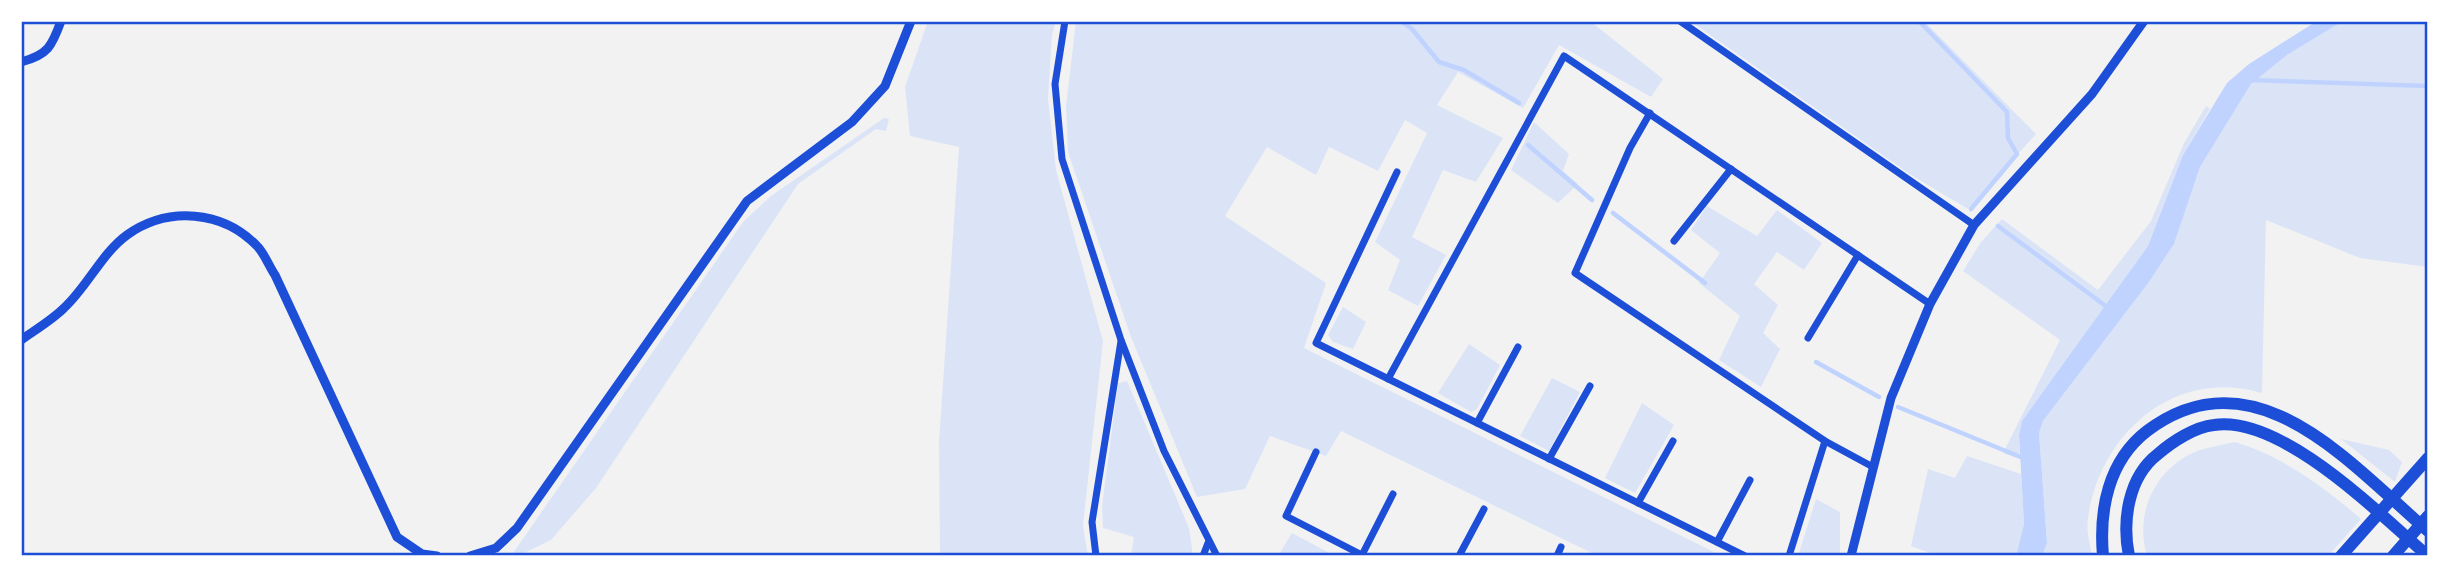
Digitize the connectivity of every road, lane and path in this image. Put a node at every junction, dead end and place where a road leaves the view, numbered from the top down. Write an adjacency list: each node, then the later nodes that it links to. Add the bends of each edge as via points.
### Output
1 (61, 21): 6 (street, via 52,46)
2 (911, 21): 38 (street, via 885,86 852,122 747,201 517,528 496,548)
3 (1065, 21): 16 (street, via 1055,84 1062,159)
4 (1680, 21): 10 (street)
5 (2144, 21): 10 (street, via 2092,94)
6 (21, 62)
7 (1650, 113): 8 (street); 18 (street, via 1564,56); 22 (street, via 1575,273)
8 (1731, 169): 11 (street); 12 (street)
9 (1397, 172): 18 (street, via 1316,343)
10 (1974, 225): 13 (street)
11 (1674, 241)
12 (1858, 256): 13 (street); 14 (street)
13 (1930, 304): 26 (street, via 1891,398)
14 (1808, 338)
15 (21, 340): 37 (street, via 64,309 125,236 153,220 198,215 233,226 259,248 275,275 397,537 422,554)
16 (1121, 340): 34 (street, via 1164,451); 39 (street, via 1092,522)
17 (1518, 347): 20 (street)
18 (1388, 379): 20 (street)
19 (1590, 386): 25 (street)
20 (1477, 423): 25 (street)
21 (1673, 441): 29 (street)
22 (1825, 441): 26 (street); 45 (street)
23 (1316, 452): 36 (street, via 1286,516)
24 (2428, 458): 49 (highway)
25 (1549, 459): 29 (street)
26 (1873, 467): 46 (street)
27 (1750, 480): 33 (street)
28 (1393, 494): 36 (street)
29 (1638, 503): 33 (street)
30 (1484, 509): 42 (street)
31 (2428, 516): 50 (highway)
32 (2428, 531): 47 (highway, via 2286,416 2246,402 2212,403 2167,416 2139,438 2117,468 2104,498)
33 (1717, 542): 44 (street)
34 (1208, 543): 40 (street); 41 (street)
35 (1561, 547): 43 (street)
36 (1363, 555)
37 (437, 556)
38 (470, 556)
39 (1096, 556)
40 (1203, 556)
41 (1217, 556)
42 (1459, 556)
43 (1556, 556)
44 (1745, 556)
45 (1789, 556)
46 (1851, 556)
47 (2103, 556)
48 (2129, 556): 51 (highway, via 2124,532 2128,505 2136,483 2155,456 2179,438 2213,425 2238,425 2276,438 2320,465)
49 (2342, 556)
50 (2393, 556)
51 (2428, 556)

